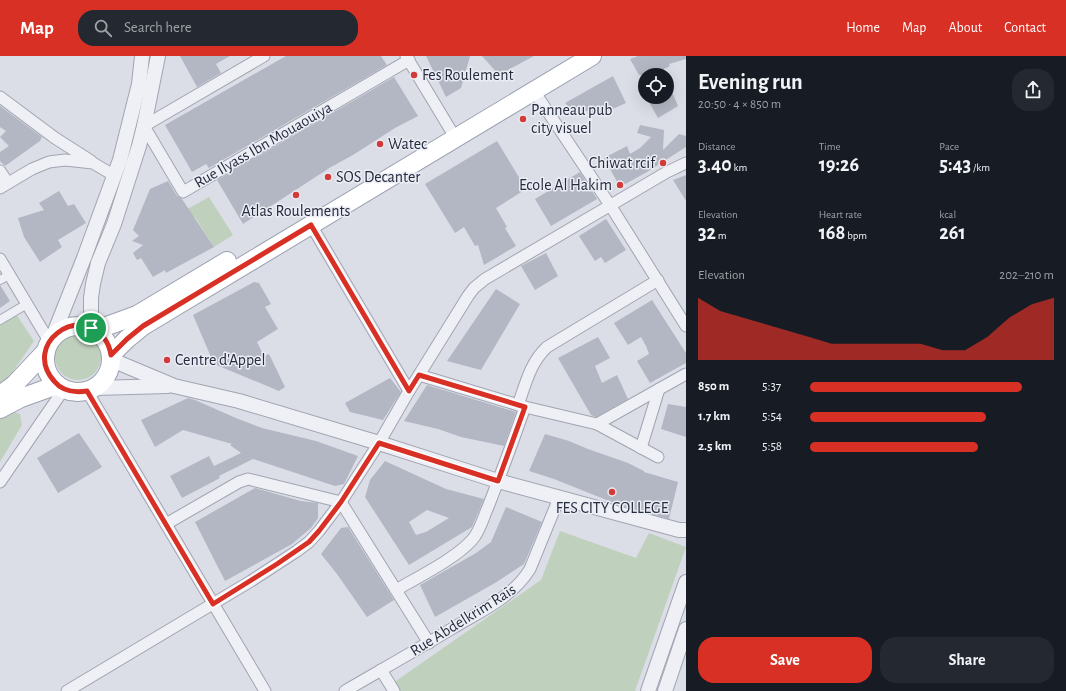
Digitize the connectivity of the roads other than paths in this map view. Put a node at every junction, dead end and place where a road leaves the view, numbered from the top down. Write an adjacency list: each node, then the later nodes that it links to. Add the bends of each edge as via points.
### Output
1 (142, 56): 14 (street, via 139,84)
2 (158, 56): 9 (street)
3 (264, 56): 9 (street)
4 (569, 56): 10 (main road)
5 (592, 56): 7 (main road)
6 (408, 58): 9 (street, Rue Ilyass Ibn Mouaouiya, via 183,192); 10 (street)
7 (534, 91): 16 (street); 17 (main road)
8 (0, 97): 11 (street)
9 (144, 126): 24 (street, via 114,224 98,263 91,298)
10 (450, 129): 24 (main road, via 137,315)
11 (93, 163): 14 (street); 15 (street, via 65,160 49,162)
12 (686, 163): 16 (street)
13 (0, 171): 15 (street)
14 (115, 176): 25 (street)
15 (4, 186)
16 (610, 205): 20 (street); 28 (street, via 478,285 468,296)
17 (311, 225): 26 (main road, via 143,326 127,339); 33 (street)
18 (0, 259): 19 (street)
19 (5, 278): 21 (street)
20 (658, 280): 23 (street); 35 (street, via 547,347 533,364)
21 (27, 304): 22 (street); 25 (street)
22 (0, 320)
23 (686, 326)
24 (93, 329): 25 (main road, via 70,326 58,332); 26 (main road, via 104,338)
25 (49, 342): 30 (main road, via 44,363 49,375); 34 (main road, via 14,385)
26 (112, 358): 29 (street); 31 (main road, via 106,377 101,384)
27 (686, 374): 32 (street)
28 (419, 375): 33 (street); 35 (street)
29 (174, 386): 31 (street); 38 (street, via 239,401)
30 (61, 387): 31 (main road, via 78,392); 36 (main road, via 21,398); 42 (street)
31 (91, 389): 45 (street)
32 (659, 389): 37 (street); 39 (street)
33 (409, 391): 38 (street)
34 (0, 395)
35 (521, 406): 37 (street); 41 (street)
36 (0, 408)
37 (597, 424): 39 (street)
38 (379, 443): 41 (street); 44 (street)
39 (641, 448): 40 (street)
40 (658, 457)
41 (498, 481): 43 (street); 48 (street, via 473,539 447,559)
42 (0, 482)
43 (559, 498): 46 (street); 51 (street, Rue Abdelkrim Raïs, via 524,579 499,600)
44 (341, 502): 45 (street, via 248,480 239,482); 48 (street); 49 (street, via 319,531 297,551)
45 (166, 524): 49 (street)
46 (684, 531)
47 (686, 582): 57 (street)
48 (396, 590): 51 (street)
49 (213, 604): 53 (street); 54 (street)
50 (686, 629): 58 (street)
51 (429, 643): 52 (street, Rue Abdelkrim Raïs)
52 (381, 670): 55 (street, Rue Abdelkrim Raïs); 56 (street)
53 (73, 690)
54 (265, 691)
55 (345, 691)
56 (394, 691)
57 (648, 691)
58 (665, 691)

